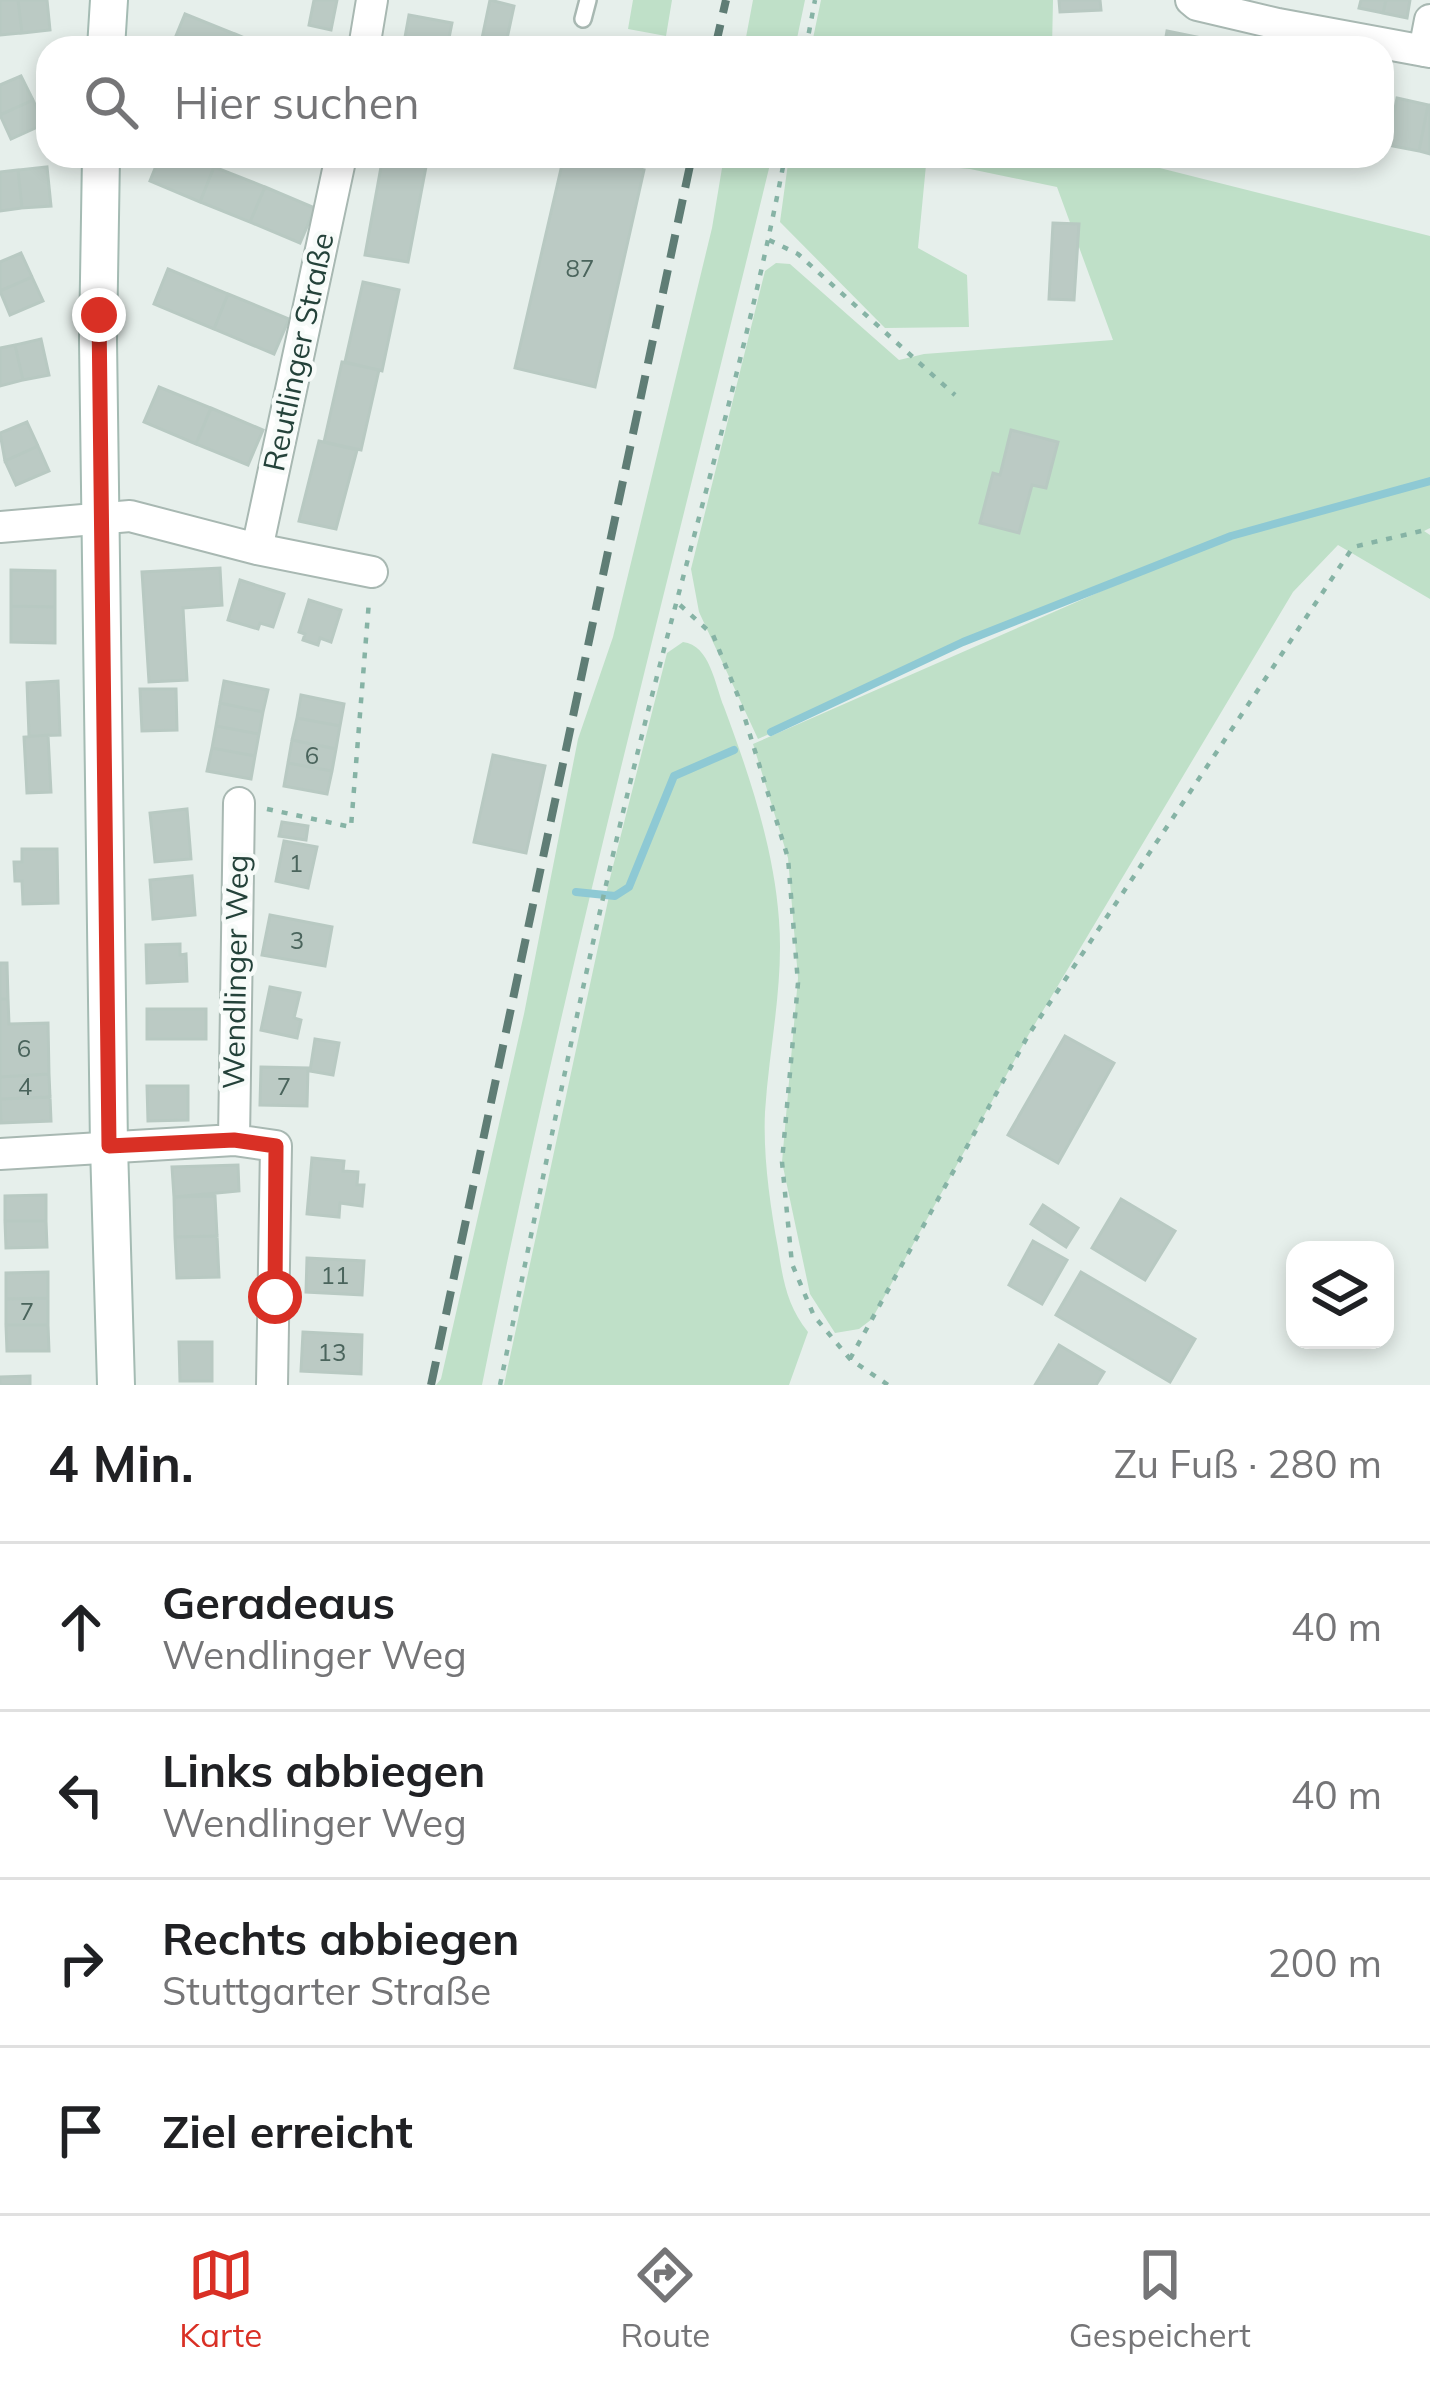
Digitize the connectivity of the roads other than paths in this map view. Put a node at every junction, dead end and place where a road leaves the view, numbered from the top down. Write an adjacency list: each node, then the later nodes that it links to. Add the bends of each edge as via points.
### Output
1 (109, 0): 6 (main road)
2 (372, 0): 7 (street)
3 (588, 0): 5 (lane)
4 (1191, 0): 8 (street, via 1278,24)
5 (583, 19)
6 (107, 36)
7 (366, 36)
8 (1384, 36)
9 (1394, 37): 10 (street)
10 (1428, 41)
11 (101, 168): 13 (main road)
12 (337, 168): 15 (street, Reutlinger Straße)
13 (103, 518): 14 (street); 15 (street, via 130,516); 19 (main road)
14 (0, 526)
15 (256, 549): 16 (street)
16 (372, 572)
17 (239, 803): 18 (street, Wendlinger Weg)
18 (234, 1140): 19 (street); 22 (street, via 276,1146)
19 (109, 1146): 20 (street); 21 (main road)
20 (0, 1154)
21 (116, 1385)
22 (272, 1385)

